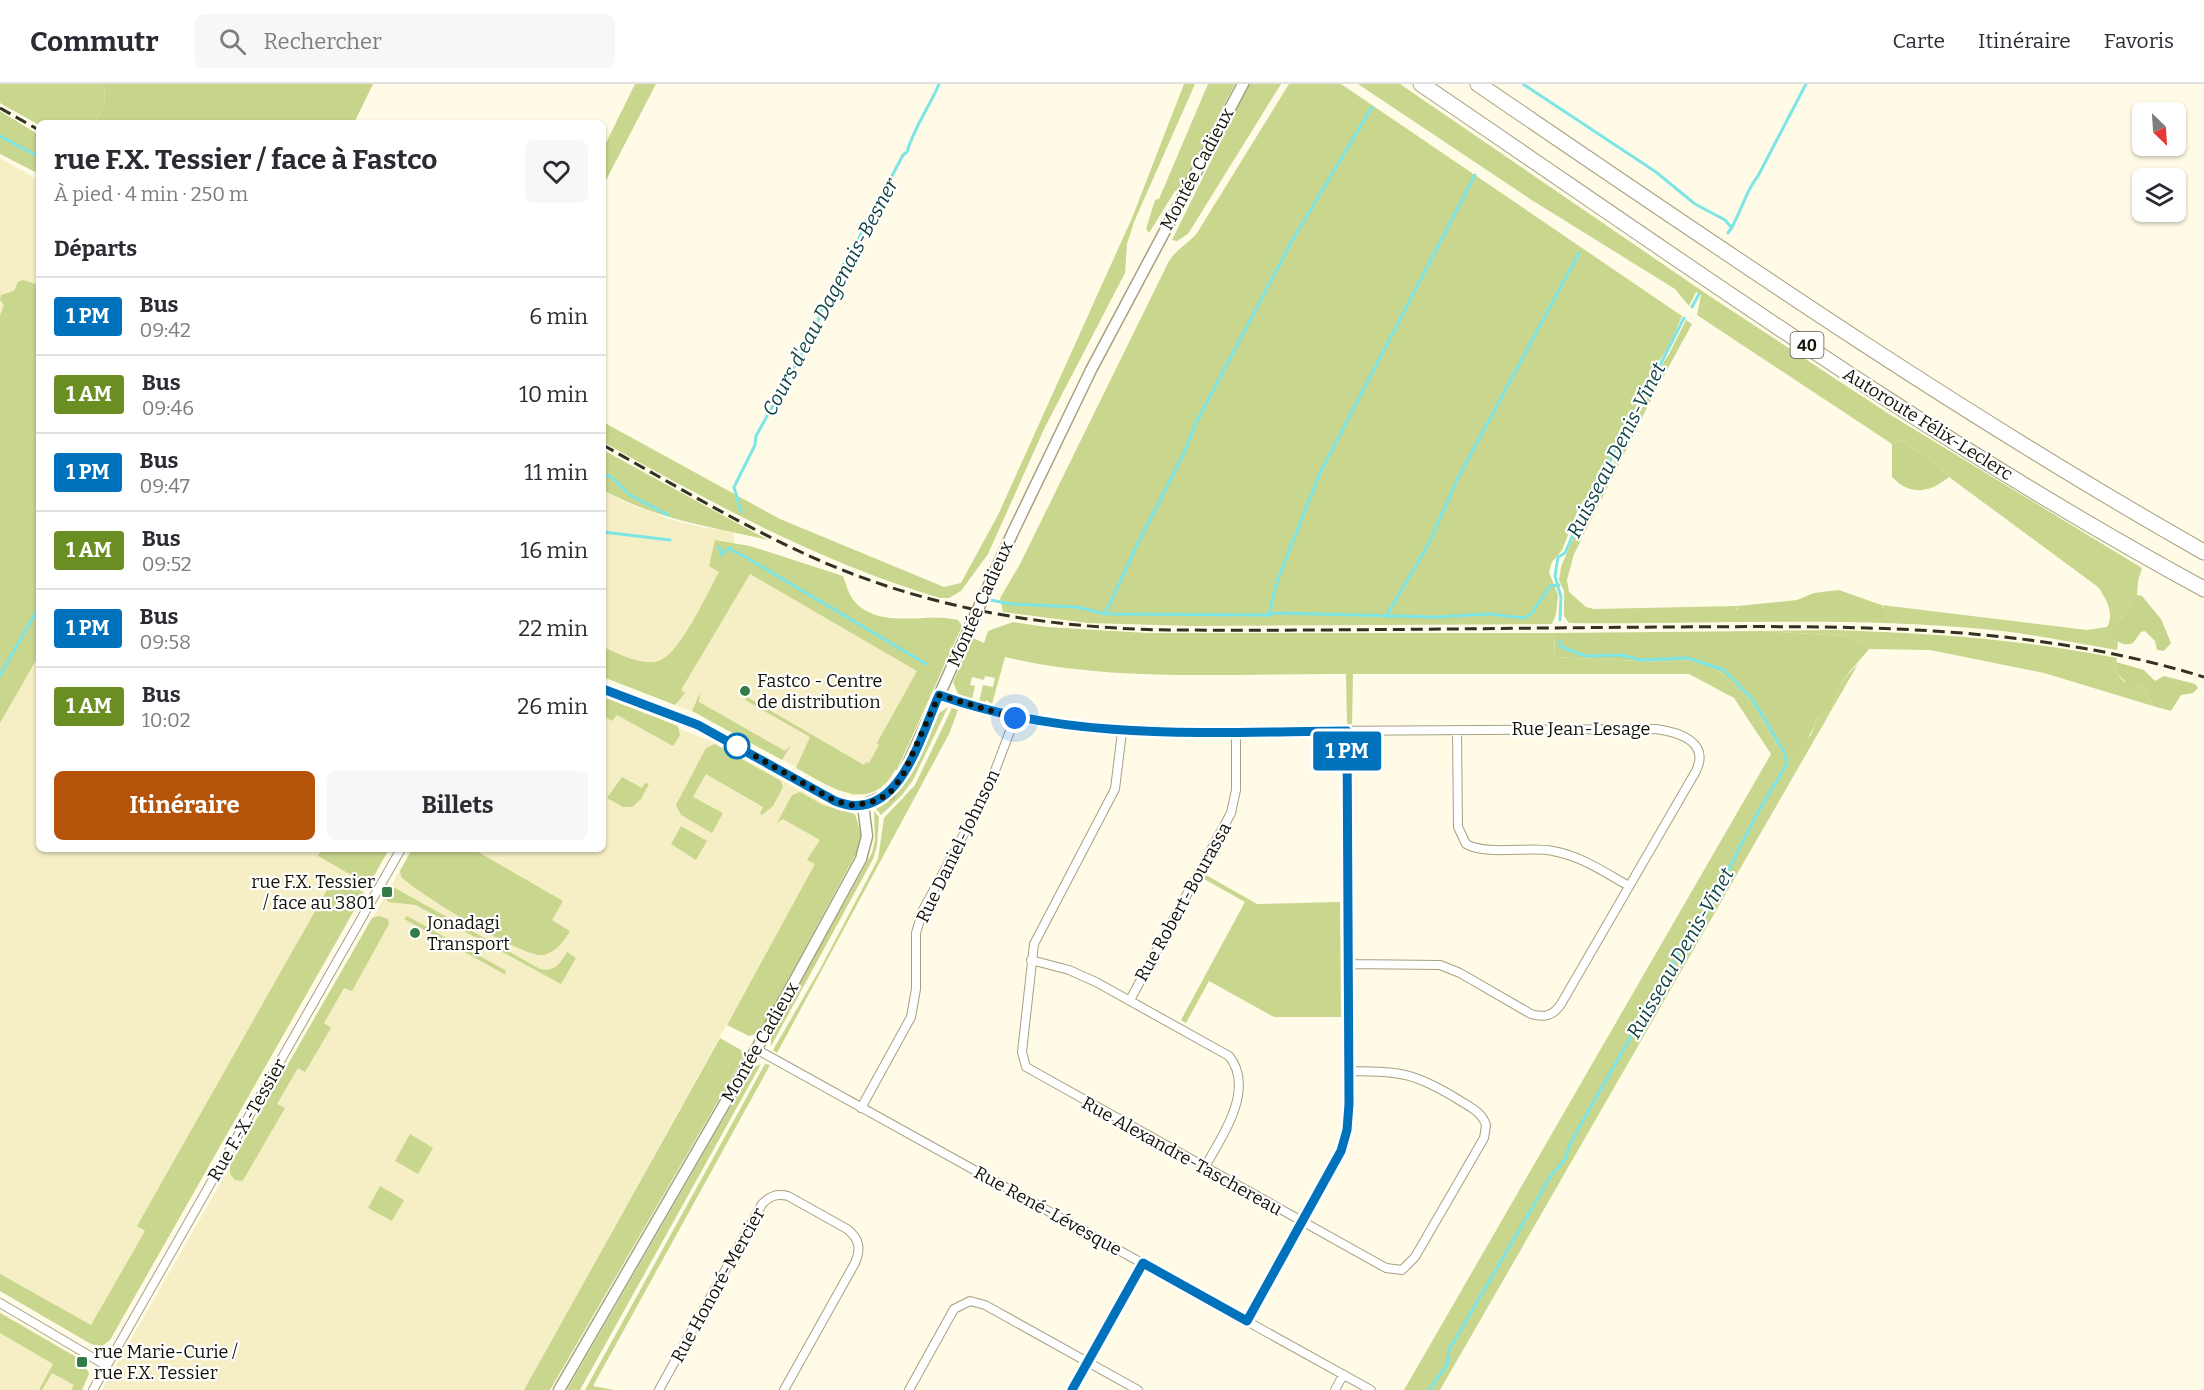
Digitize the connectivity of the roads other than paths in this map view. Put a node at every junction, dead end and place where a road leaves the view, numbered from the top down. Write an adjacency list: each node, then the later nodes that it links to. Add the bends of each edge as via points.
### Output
1 (1243, 84): 7 (street, Montée Cadieux, via 1091,370)
2 (1421, 84): 5 (highway, Autoroute Félix-Leclerc / 40, via 1922,422 2116,541)
3 (1478, 84): 4 (highway, Autoroute Félix-Leclerc / 40, via 1935,392)
4 (2204, 552)
5 (2204, 589)
6 (606, 690): 13 (street, via 698,725 835,801)
7 (939, 695): 8 (street, Rue Jean-Lesage); 13 (street, Montée Cadieux, via 898,783 883,798)
8 (1015, 718): 12 (street, Rue Jean-Lesage); 21 (street, Rue Daniel-Johnson, via 988,789 923,910 916,933 916,989 911,1017)
9 (1457, 730): 11 (street, Rue Jean-Lesage); 15 (street, via 1458,827 1466,844 1559,852 1587,862); 15 (street, Rue Jean-Lesage, via 1656,729 1678,733 1694,742 1699,765)
10 (1236, 731): 11 (street, Rue Jean-Lesage); 12 (street, Rue Jean-Lesage); 18 (street, Rue Robert-Bourassa, via 1236,790 1231,813)
11 (1347, 731): 17 (street)
12 (1122, 732): 16 (street, Rue Alexandre-Taschereau, via 1115,789 1038,933)
13 (863, 805): 19 (street, Montée Cadieux, via 867,836 861,859)
14 (399, 852): 28 (street, Rue F.-X.-Tessier)
15 (1629, 886): 17 (street, Rue Jean-Lesage, via 1561,1004 1548,1016 1531,1014 1440,965)
16 (1031, 960): 18 (street, via 1069,970); 22 (street, Rue Alexandre-Taschereau, via 1022,1052 1026,1067)
17 (1348, 964): 20 (street)
18 (1130, 1000): 22 (street, via 1220,1050 1235,1064 1236,1109)
19 (756, 1049): 21 (street, Rue René-Lévesque); 31 (street, Montée Cadieux)
20 (1349, 1071): 23 (street, via 1348,1118 1341,1151); 23 (street, Rue Alexandre-Taschereau, via 1395,1072 1420,1078 1478,1112 1486,1125 1485,1134 1405,1269 1386,1268)
21 (861, 1108): 24 (street, Rue René-Lévesque)
22 (1204, 1168): 23 (street, Rue Alexandre-Taschereau)
23 (1303, 1222): 26 (street)
24 (1143, 1263): 26 (street, Rue René-Lévesque); 27 (street)
25 (0, 1303): 28 (street)
26 (1247, 1321): 29 (street, Rue René-Lévesque)
27 (1088, 1362): 34 (street, via 985,1305 966,1302 954,1309); 35 (street); 36 (street)
28 (107, 1366): 30 (street, Rue F.-X.-Tessier)
29 (1343, 1375): 37 (street); 38 (street, Rue René-Lévesque)
30 (93, 1390)
31 (558, 1390)
32 (659, 1390): 33 (street, Rue Honoré-Mercier, via 762,1204 780,1195 847,1229 859,1247 855,1263)
33 (784, 1390)
34 (909, 1390)
35 (1072, 1390)
36 (1138, 1390)
37 (1335, 1390)
38 (1371, 1390)

